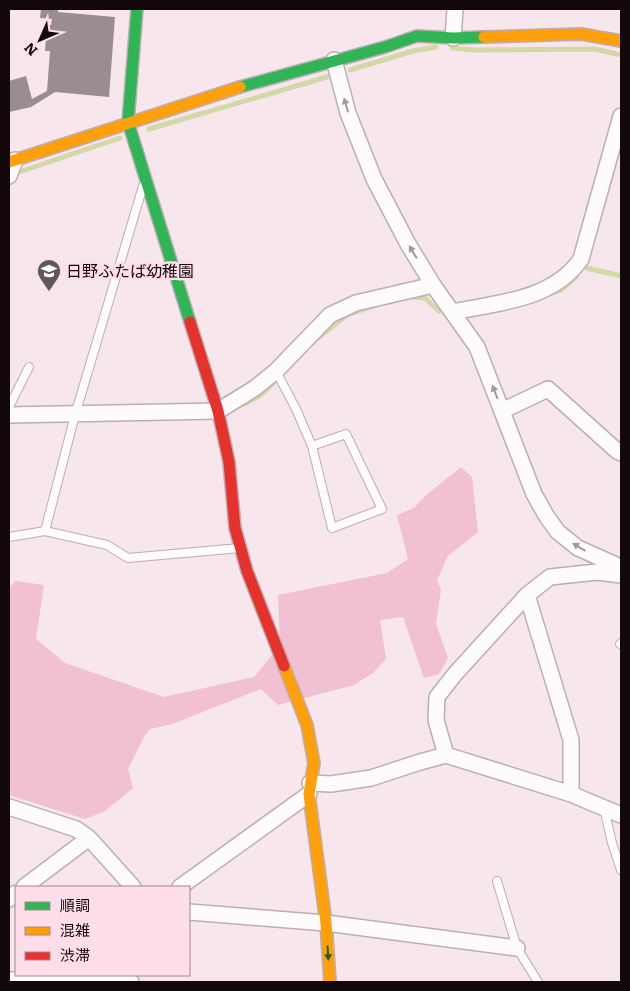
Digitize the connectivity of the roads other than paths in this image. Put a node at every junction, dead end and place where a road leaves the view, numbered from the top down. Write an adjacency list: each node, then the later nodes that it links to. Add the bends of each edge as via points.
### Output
1 (137, 9): 7 (street)
2 (455, 9): 3 (street)
3 (452, 38): 4 (street, via 581,34); 5 (street, via 417,36)
4 (621, 41)
5 (334, 60): 7 (street); 11 (street, one-way to 5, via 374,179 348,113)
6 (621, 116): 12 (street, via 581,259 573,270 559,282 538,292)
7 (128, 122): 8 (street); 10 (street)
8 (12, 161): 9 (street)
9 (9, 176)
10 (145, 178): 16 (street); 19 (lane)
11 (433, 285): 12 (street); 14 (street, via 356,303 330,315)
12 (452, 312): 17 (street, one-way to 12, via 477,346)
13 (29, 367): 15 (lane)
14 (276, 371): 16 (street); 20 (lane)
15 (9, 406)
16 (218, 411): 19 (street); 24 (street, via 229,462)
17 (502, 411): 21 (street, via 548,389); 25 (street, one-way to 17, via 578,548 558,532 534,494)
18 (9, 415): 19 (street)
19 (75, 415): 22 (lane)
20 (312, 446): 20 (lane, via 332,528 382,509 346,434)
21 (621, 453)
22 (45, 531): 23 (lane); 24 (lane, via 107,545 128,558)
23 (9, 537)
24 (240, 548): 29 (street, via 307,725 314,763)
25 (621, 570)
26 (621, 575): 27 (street, via 596,572 550,578)
27 (527, 595): 28 (street, via 437,697 436,720); 30 (street, via 571,740)
28 (446, 756): 29 (street, via 371,778); 30 (street)
29 (310, 788): 39 (street); 41 (street)
30 (570, 794): 32 (street)
31 (9, 807): 34 (street, via 76,830)
32 (604, 808): 33 (street); 35 (lane)
33 (621, 815)
34 (89, 838): 37 (street); 38 (street)
35 (621, 870)
36 (497, 881): 42 (lane)
37 (25, 886)
38 (131, 886)
39 (181, 886)
40 (190, 912): 41 (street)
41 (326, 923): 42 (street); 46 (street, one-way to 46)
42 (518, 948): 47 (lane)
43 (93, 977): 44 (street); 45 (street)
44 (9, 980)
45 (131, 982)
46 (330, 982)
47 (538, 982)

